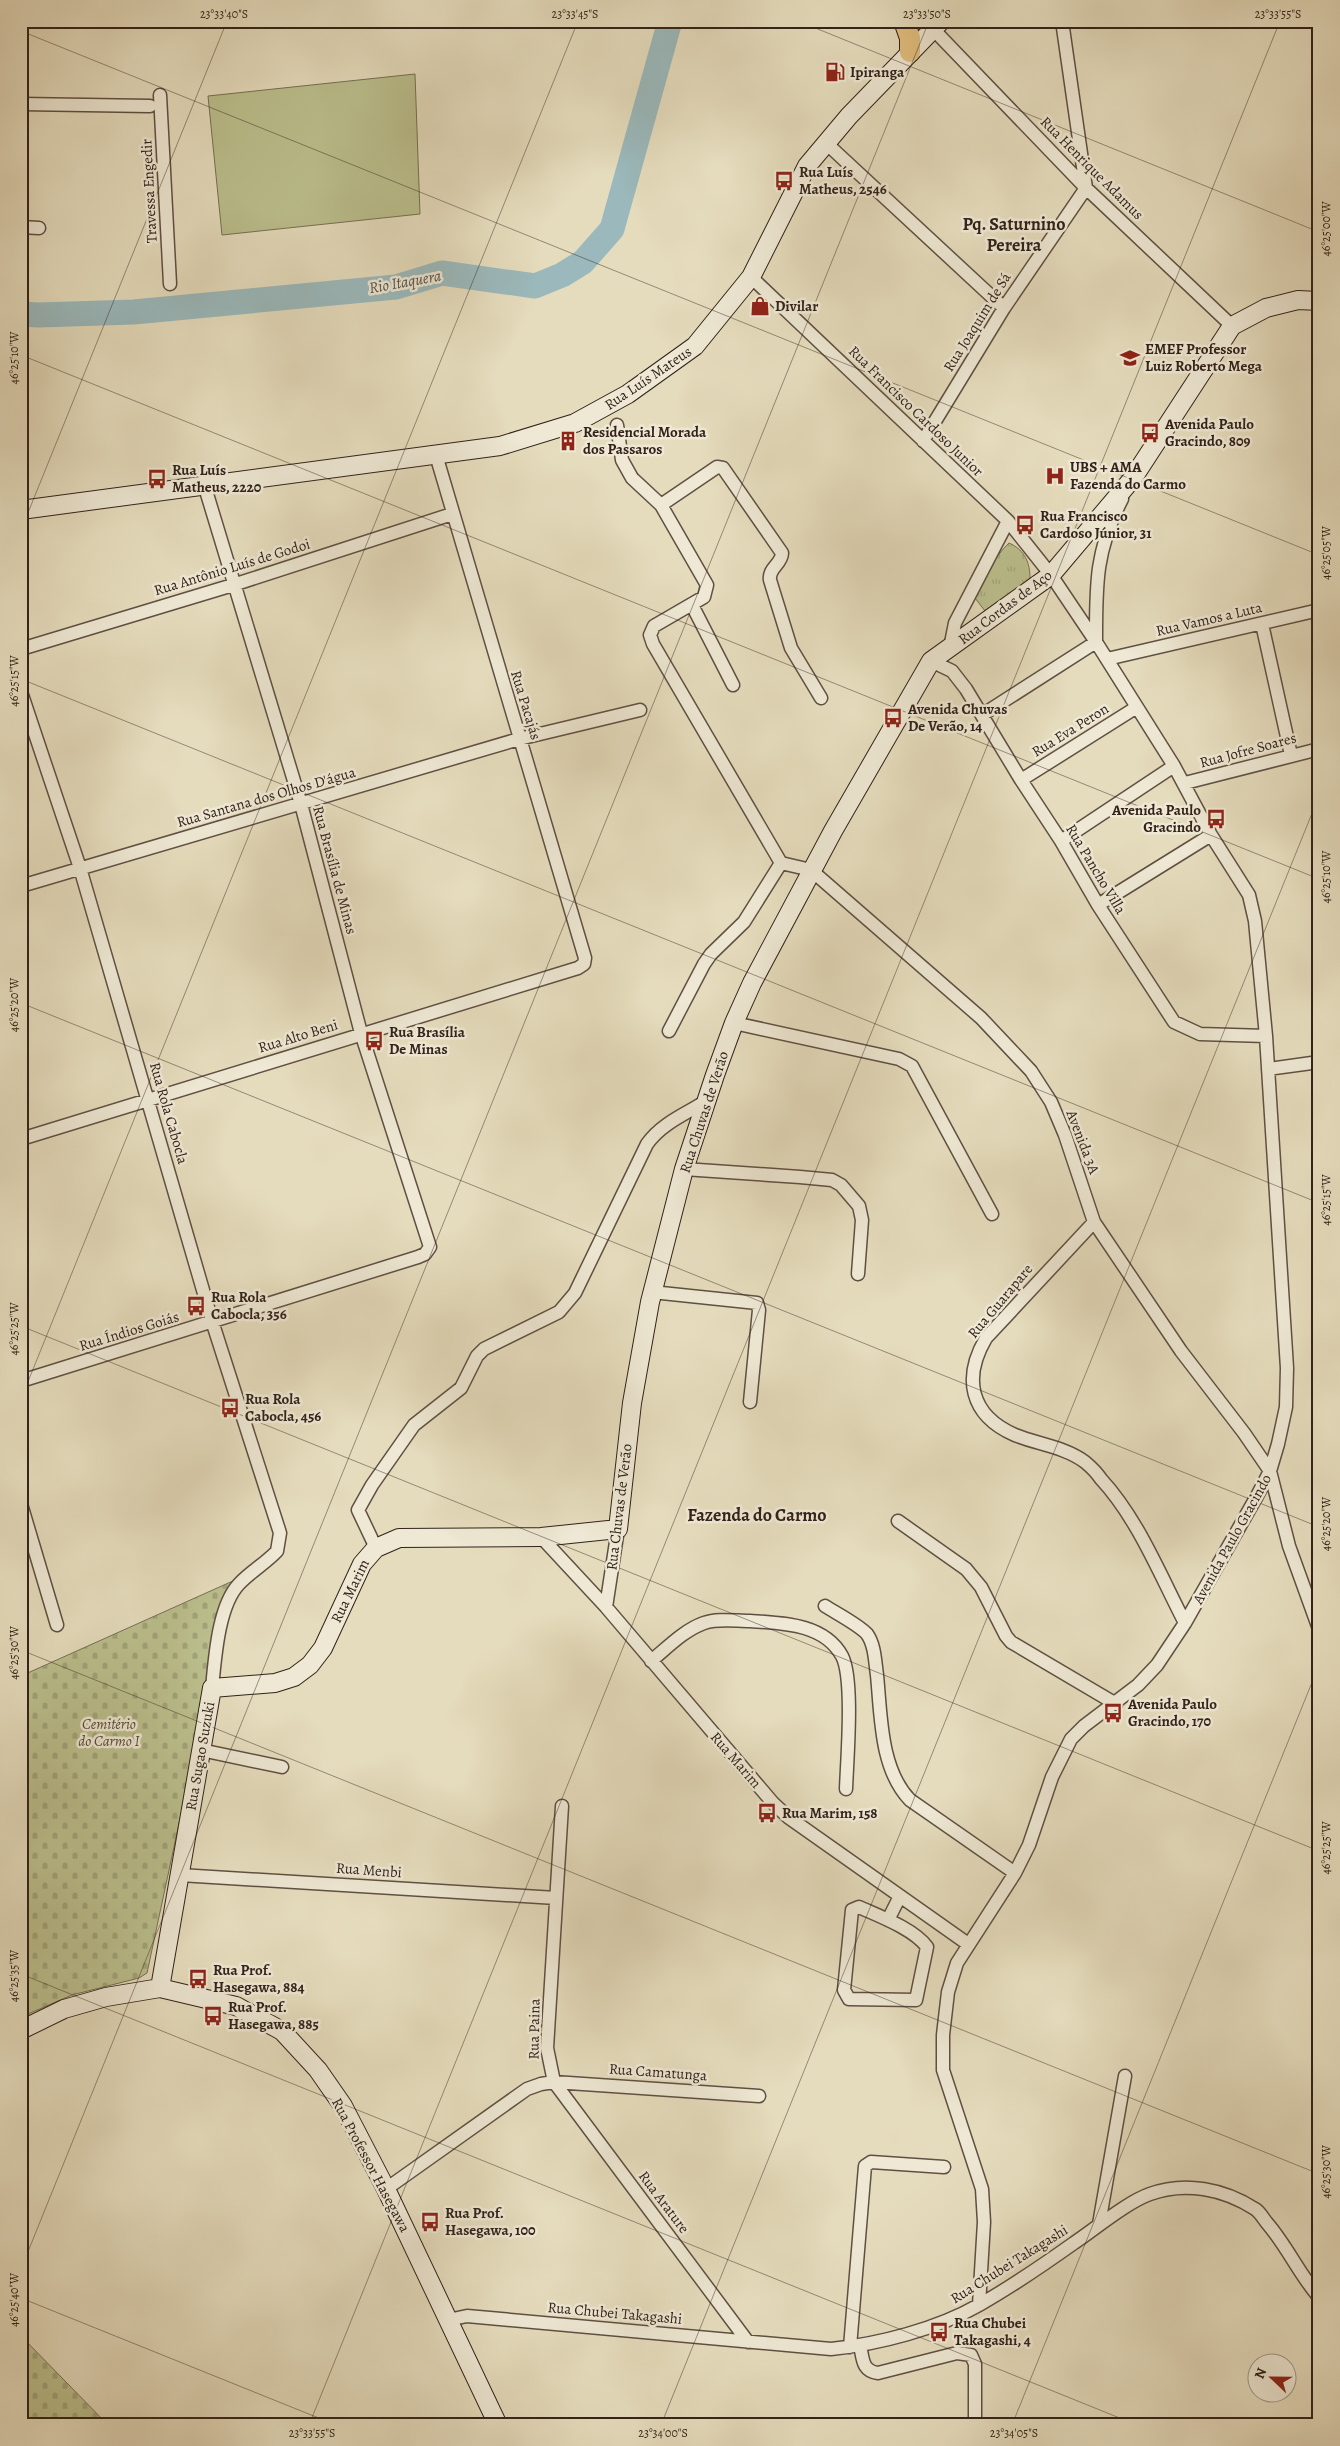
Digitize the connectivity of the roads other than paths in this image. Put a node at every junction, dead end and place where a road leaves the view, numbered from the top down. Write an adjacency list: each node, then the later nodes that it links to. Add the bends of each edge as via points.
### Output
1 (904, 21): 4 (main road, via 910,38)
2 (1062, 21): 9 (street)
3 (937, 25): 4 (street, Rua Luís Mateus); 9 (street, Rua Henrique Adamus)
4 (910, 52): 8 (street, Rua Luís Mateus)
5 (160, 95): 13 (street, Travessa Engedir)
6 (21, 104): 7 (street)
7 (150, 106)
8 (826, 143): 12 (street, Rua Luís Mateus, via 807,166); 15 (street)
9 (1086, 188): 15 (street, Rua Joaquim de Sá); 16 (street, Rua Henrique Adamus)
10 (21, 227): 11 (street)
11 (39, 228)
12 (752, 277): 18 (street, Rua Francisco Cardoso Junior); 19 (street, Rua Luís Mateus, via 695,346 600,411 575,424 524,440)
13 (170, 284)
14 (1319, 301): 16 (street, via 1298,300 1266,308)
15 (1004, 308): 18 (street, Rua Joaquim de Sá)
16 (1232, 326): 20 (street)
17 (617, 425): 22 (street, via 622,460 632,478)
18 (923, 441): 25 (street, Rua Francisco Cardoso Junior)
19 (436, 455): 21 (street, Rua Luís Mateus); 24 (street, Rua Pacajás)
20 (1133, 478): 26 (street, Rua Cordas de Aço); 31 (street, via 1102,545 1096,596)
21 (204, 484): 23 (street, Rua Luís Mateus); 27 (street, Rua Brasília de Minas)
22 (660, 506): 28 (street, via 707,585 704,597); 38 (street, via 717,467 723,468 782,552 770,580 791,648)
23 (21, 510)
24 (452, 514): 27 (street, Rua Antônio Luís de Godoi); 42 (street, Rua Pacajás)
25 (1008, 521): 26 (street, Rua Francisco Cardoso Junior); 32 (street, via 955,622)
26 (1051, 575): 31 (street, Avenida Paulo Gracindo); 32 (street, Rua Cordas de Aço)
27 (233, 585): 33 (street, Rua Antônio Luís de Godoi); 48 (street, Rua Brasília de Minas)
28 (692, 605): 36 (street); 51 (street, via 654,626 650,636)
29 (1319, 610): 30 (street, Rua Vamos a Luta)
30 (1262, 624): 34 (street, Rua Vamos a Luta); 44 (street)
31 (1096, 642): 34 (street, Avenida Paulo Gracindo); 41 (street)
32 (950, 648): 35 (street, Rua Cordas de Aço)
33 (21, 649)
34 (1107, 659): 39 (street, Avenida Paulo Gracindo)
35 (931, 661): 41 (street, Rua Pancho Villa, via 952,671); 53 (street, Rua Chuvas de Verão)
36 (733, 685)
37 (21, 692): 52 (street, Rua Rola Cabocla)
38 (821, 698)
39 (1137, 707): 45 (street, Avenida Paulo Gracindo); 46 (street, Rua Eva Peron)
40 (640, 710): 42 (street, Rua Santana dos Olhos D'água)
41 (982, 716): 46 (street, Rua Pancho Villa)
42 (519, 739): 48 (street, Rua Santana dos Olhos D'água); 56 (street, Rua Pacajás, via 585,958)
43 (1319, 749): 44 (street, Rua Jofre Soares)
44 (1291, 755): 47 (street, Rua Jofre Soares)
45 (1174, 766): 47 (street, Avenida Paulo Gracindo); 50 (street)
46 (1021, 780): 50 (street, Rua Pancho Villa)
47 (1185, 783): 49 (street, Avenida Paulo Gracindo)
48 (300, 804): 52 (street, Rua Santana dos Olhos D'água); 59 (street, Rua Brasília de Minas)
49 (1211, 835): 55 (street); 60 (street, Avenida Paulo Gracindo, via 1249,895 1254,909)
50 (1061, 841): 55 (street, Rua Pancho Villa)
51 (780, 863): 53 (street); 58 (street, via 744,922 704,964)
52 (80, 868): 54 (street, Rua Santana dos Olhos D'água); 63 (street, Rua Rola Cabocla)
53 (811, 870): 57 (street, Rua Chuvas de Verão); 68 (street, Avenida 3A, via 981,1018 1031,1071 1065,1135)
54 (21, 886)
55 (1098, 906): 60 (street, Rua Pancho Villa, via 1174,1022 1200,1034)
56 (584, 964): 59 (street, Rua Alto Beni)
57 (734, 1023): 64 (street, Rua Chuvas de Verão); 67 (street, via 899,1059 912,1066)
58 (669, 1031)
59 (362, 1033): 63 (street, Rua Alto Beni); 69 (street, Rua Brasília de Minas, via 430,1243 428,1250)
60 (1266, 1036): 62 (street, Avenida Paulo Gracindo)
61 (1319, 1062): 62 (street)
62 (1268, 1069): 75 (street, Avenida Paulo Gracindo, via 1287,1368 1286,1406)
63 (149, 1099): 65 (street, Rua Alto Beni); 72 (street, Rua Rola Cabocla)
64 (706, 1102): 66 (street, Rua Chuvas de Verão); 81 (street, via 665,1125 647,1144 566,1306 515,1336 484,1349 470,1366 461,1388 414,1425 358,1510)
65 (21, 1139)
66 (684, 1168): 70 (street, via 832,1180 841,1185 859,1206 862,1220); 71 (street, Rua Chuvas de Verão)
67 (992, 1214)
68 (1094, 1222): 75 (street, Avenida 3A, via 1181,1351); 84 (street, Rua Guarapare, via 986,1338 973,1369 976,1401 999,1426 1012,1434 1070,1454 1085,1462 1101,1478 1120,1501)
69 (418, 1257): 72 (street, Rua Índios Goiás)
70 (858, 1274)
71 (652, 1292): 74 (street, via 757,1303); 78 (street, Rua Chuvas de Verão, via 632,1404)
72 (212, 1321): 73 (street, Rua Índios Goiás); 80 (street, Rua Rola Cabocla, via 280,1533)
73 (21, 1381)
74 (750, 1402)
75 (1270, 1471): 84 (street, Avenida Paulo Gracindo); 86 (street, via 1289,1546)
76 (21, 1504): 85 (street)
77 (898, 1521): 89 (street, via 966,1569 981,1587 1011,1642)
78 (618, 1529): 79 (street, Rua Marim); 83 (street, Rua Chuvas de Verão)
79 (541, 1537): 81 (street, Rua Marim, via 398,1538); 83 (street, Rua Marim)
80 (280, 1545): 88 (street, Rua Sugao Suzuki, via 272,1556 240,1582 225,1610)
81 (376, 1548): 88 (street, Rua Marim, via 362,1564 323,1648 310,1665 294,1677 275,1683)
82 (825, 1606): 94 (street, via 866,1633 870,1641 875,1657 886,1752 902,1791 910,1800)
83 (606, 1607): 87 (street, Rua Marim)
84 (1185, 1623): 89 (street, Avenida Paulo Gracindo, via 1157,1665)
85 (57, 1625)
86 (1319, 1629)
87 (651, 1661): 92 (street, via 704,1623 723,1620 792,1623 815,1632 842,1656 848,1698); 96 (street, Rua Marim, via 772,1802 788,1817)
88 (212, 1688): 90 (street, Rua Sugao Suzuki)
89 (1116, 1704): 94 (street, Avenida Paulo Gracindo, via 1071,1739 1061,1756 1029,1845)
90 (201, 1750): 91 (street); 95 (street, Rua Sugao Suzuki)
91 (282, 1767)
92 (846, 1790)
93 (562, 1806): 97 (street, Rua Paina)
94 (1015, 1873): 99 (street, Avenida Paulo Gracindo)
95 (180, 1875): 97 (street, Rua Menbi); 100 (street, Rua Sugao Suzuki)
96 (900, 1896): 98 (street); 99 (street, Rua Marim)
97 (556, 1898): 103 (street, Rua Paina, via 547,2048)
98 (888, 1920): 98 (street, via 859,1908 852,1910 844,1990 849,1999 914,2001 918,1998 927,1947)
99 (968, 1944): 109 (street, Avenida Paulo Gracindo, via 957,1963 948,1992 943,2070 982,2189 984,2222)
100 (160, 1988): 101 (street, Rua Professor Hasegawa, via 106,1997 64,2009); 106 (street, Rua Professor Hasegawa, via 236,2006 282,2030 318,2070 343,2106)
101 (21, 2030)
102 (1125, 2076): 107 (street)
103 (554, 2082): 104 (street, Rua Camatunga); 106 (street, via 527,2089); 111 (street, Rua Arature)
104 (759, 2096)
105 (944, 2167): 112 (street, via 871,2162 865,2166)
106 (386, 2189): 110 (street, Rua Professor Hasegawa)
107 (1100, 2224): 108 (street, Rua Chubei Takagashi, via 1150,2194 1182,2188 1213,2189 1256,2210 1282,2240); 109 (street, Rua Chubei Takagashi)
108 (1319, 2297)
109 (979, 2305): 112 (street, Rua Chubei Takagashi, via 955,2317)
110 (448, 2320): 111 (street, Rua Chubei Takagashi, via 467,2316); 113 (street, Rua Professor Hasegawa)
111 (748, 2342): 112 (street, Rua Chubei Takagashi, via 831,2348)
112 (855, 2346): 114 (street, via 864,2366 878,2374 957,2353 971,2355 975,2364)
113 (498, 2425)
114 (975, 2425)

